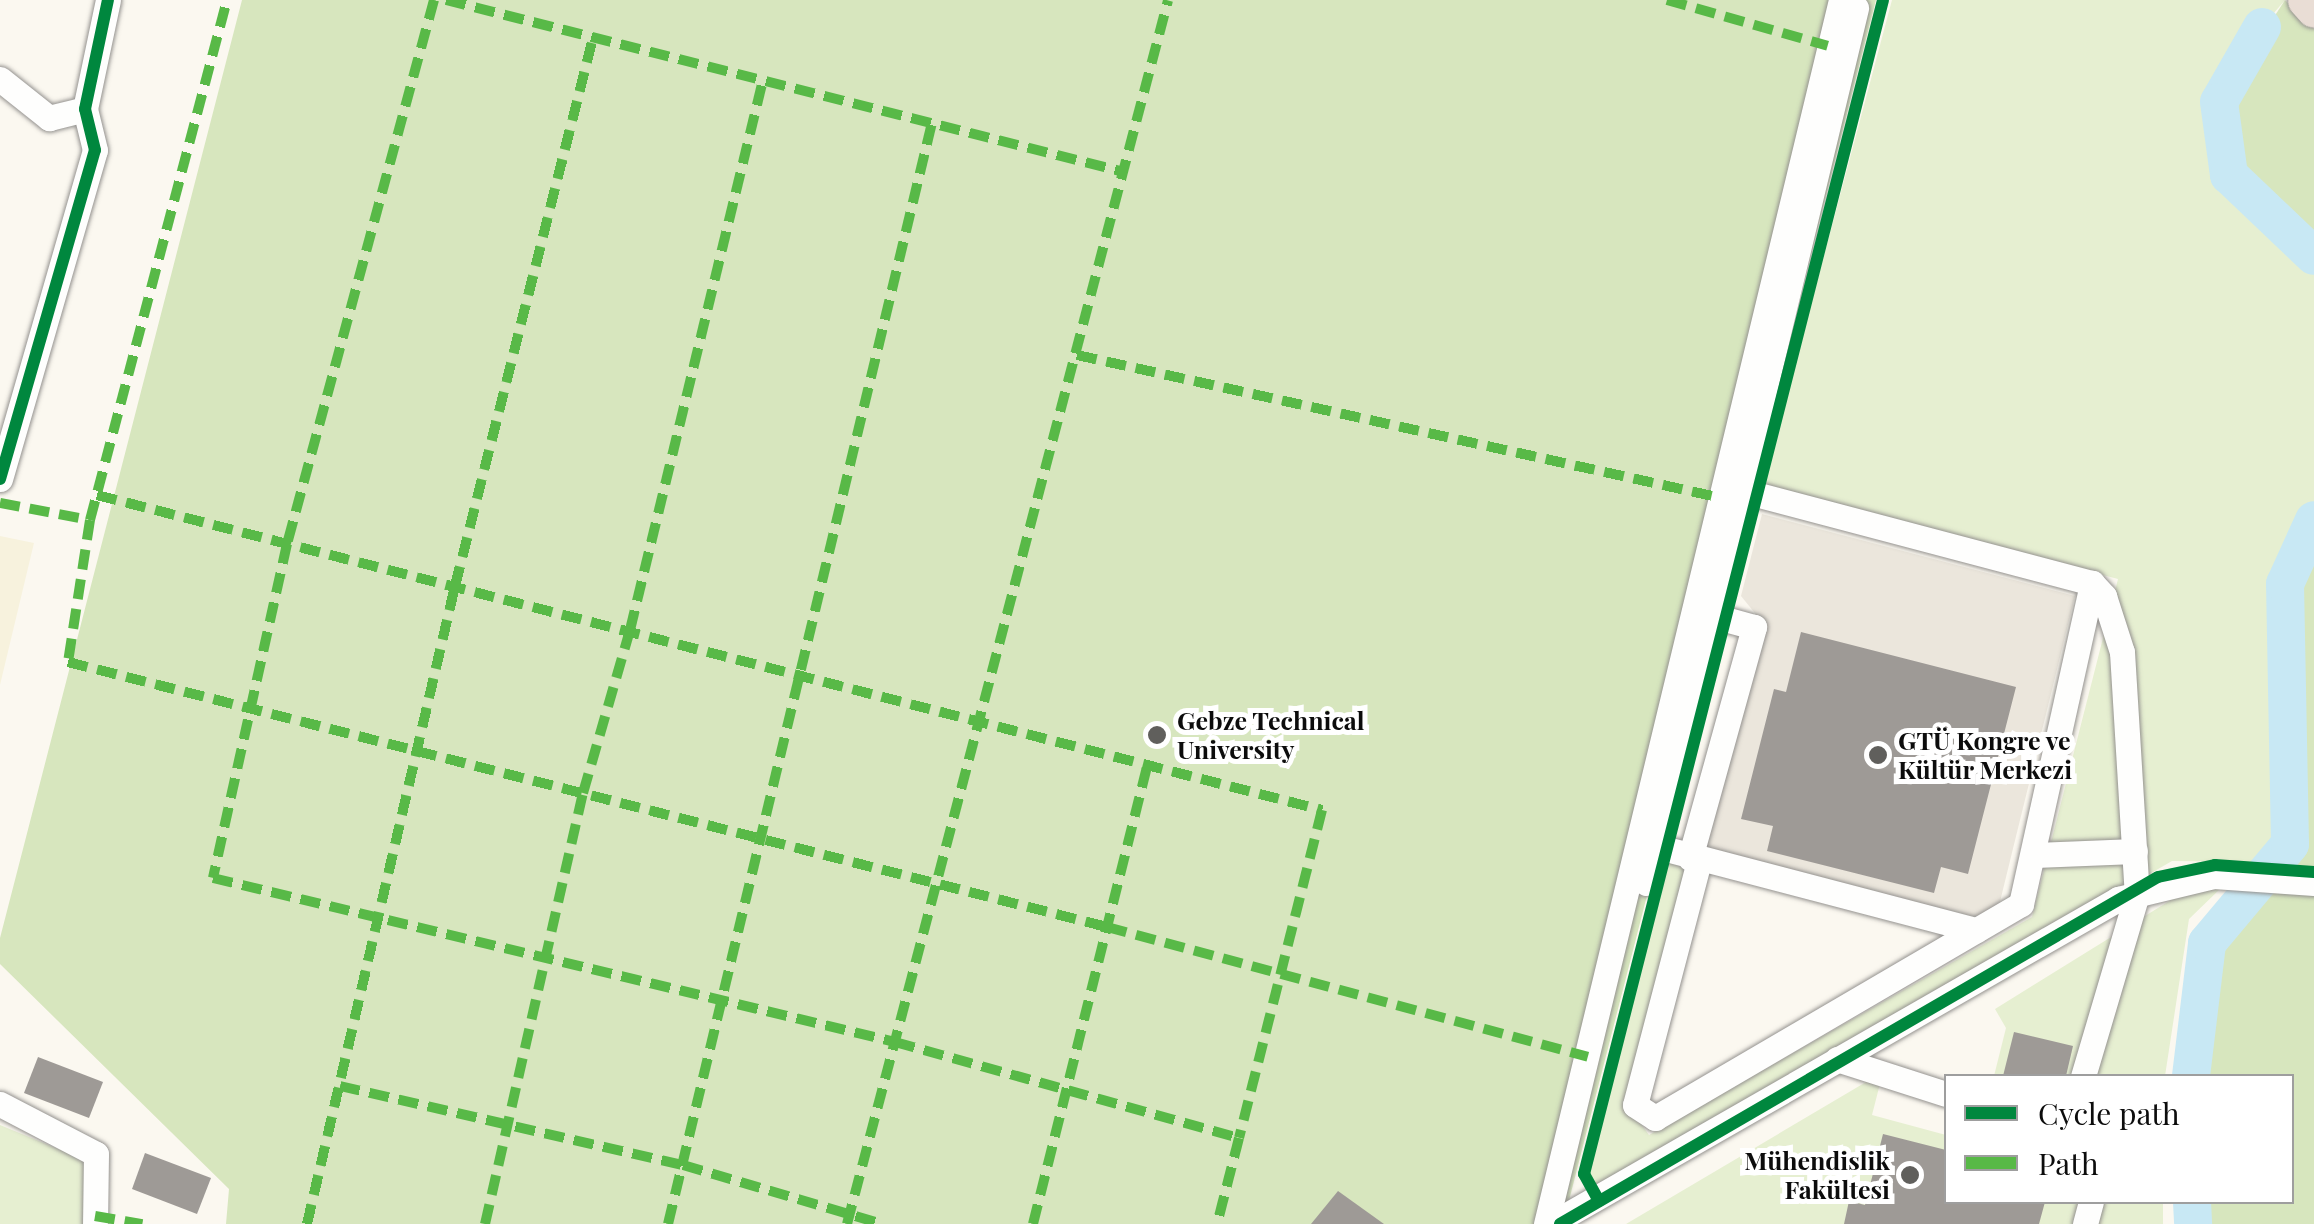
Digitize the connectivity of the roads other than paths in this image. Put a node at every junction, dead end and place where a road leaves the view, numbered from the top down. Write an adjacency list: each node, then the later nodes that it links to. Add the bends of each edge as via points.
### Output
1 (108, 0): 7 (street)
2 (1840, 0): 23 (street)
3 (1858, 0): 9 (street)
4 (2306, 0): 5 (highway)
5 (2314, 10)
6 (0, 79): 7 (street, via 49,118)
7 (85, 110): 8 (street, via 95,150)
8 (0, 480)
9 (1740, 490): 10 (street); 11 (street)
10 (2092, 583): 13 (street, via 2104,596 2122,652); 14 (street)
11 (1710, 615): 12 (street); 15 (street, via 1754,627)
12 (1654, 846): 15 (street); 23 (street)
13 (2135, 850): 14 (street); 17 (street)
14 (2035, 856): 18 (street, via 2021,904)
15 (1695, 859): 18 (street); 18 (street, via 1635,1105 1655,1118)
16 (2314, 883): 17 (street, via 2214,876)
17 (2137, 894): 19 (street); 20 (street)
18 (1976, 930)
19 (1837, 1060): 21 (street); 23 (street)
20 (2085, 1074)
21 (1944, 1093)
22 (0, 1104): 24 (street, via 96,1154)
23 (1554, 1221)
24 (95, 1224)

